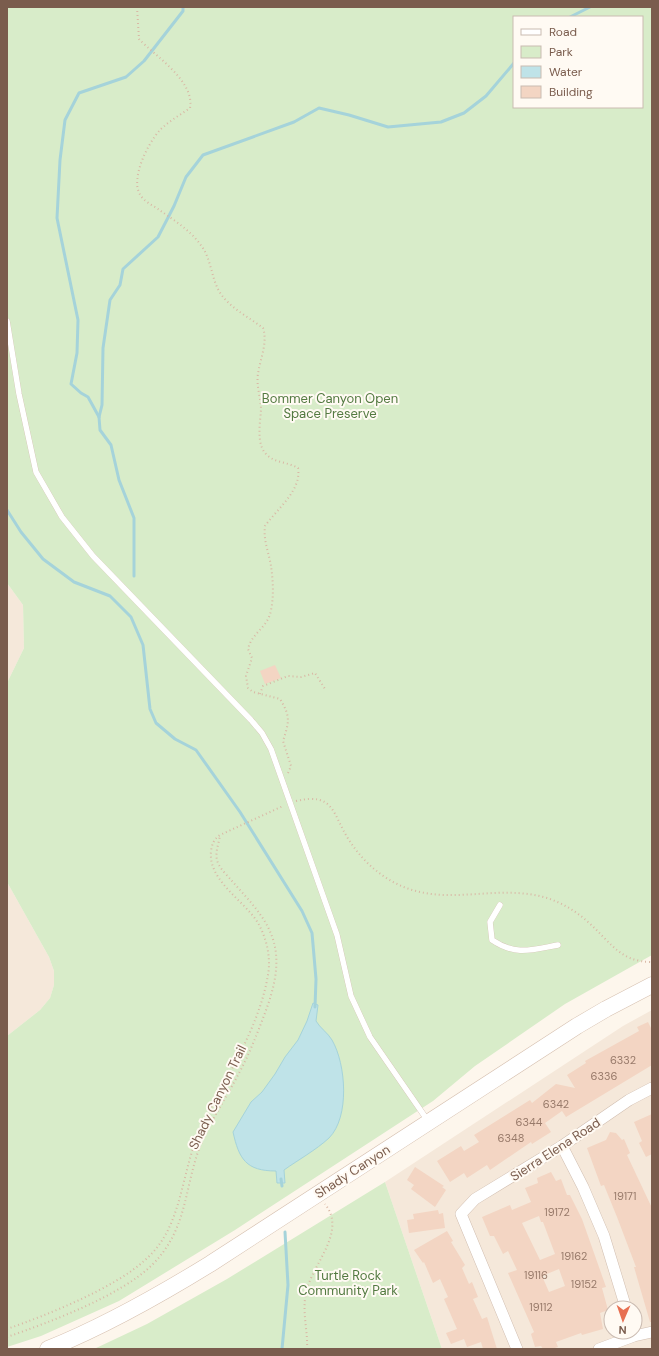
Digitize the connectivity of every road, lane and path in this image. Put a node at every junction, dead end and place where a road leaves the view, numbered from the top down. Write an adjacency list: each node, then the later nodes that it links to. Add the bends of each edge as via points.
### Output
1 (138, 7): 4 (path, via 139,39 176,75 187,89 191,100 190,108 166,125 154,138 138,173 136,183 139,193 202,246 223,297 238,311 264,328 265,342 257,382 262,446 265,454 272,459 298,468 299,476 293,490 265,526 273,592 271,610 268,620 250,640 248,649 252,658 245,682 248,688)
2 (7, 321): 7 (lane, via 36,472 62,517 93,556 262,733)
3 (325, 690): 4 (path, via 315,673 301,677 284,677 263,686)
4 (260, 694): 5 (path, via 280,699 285,708 288,719 282,741 291,766)
5 (288, 778)
6 (293, 796): 7 (path)
7 (292, 802): 8 (path); 11 (path, via 309,798 325,802 336,813 348,839 363,859 382,875 405,887 434,895 512,893 546,898 577,913 617,951 634,960); 14 (lane, via 337,935 351,996 370,1038)
8 (220, 834): 18 (path, Shady Canyon Trail, via 212,846 213,867 259,925 267,947 269,970 266,987 246,1041 192,1149 170,1226 151,1254 129,1273 86,1296); 19 (path, Shady Canyon Trail, via 216,856 219,865 252,902 271,932 275,949 276,977 250,1052 199,1149 184,1212 176,1232 152,1265 125,1286)
9 (500, 905): 10 (lane, via 490,922 492,940 505,948 526,951)
10 (558, 945)
11 (652, 962)
12 (652, 985): 14 (main road, Shady Canyon, via 577,1026)
13 (652, 1088): 15 (street, Sierra Elena Road, via 629,1100)
14 (429, 1122): 16 (main road, Shady Canyon)
15 (562, 1146): 17 (street, via 604,1236); 23 (street, Sierra Elena Road, via 475,1199 462,1214)
16 (316, 1194): 21 (main road, Shady Canyon, via 161,1294 111,1321); 22 (path, via 332,1216 332,1232 305,1299)
17 (624, 1300)
18 (7, 1329)
19 (7, 1337)
20 (620, 1340): 24 (street)
21 (48, 1349)
22 (307, 1349)
23 (517, 1349)
24 (600, 1349)

